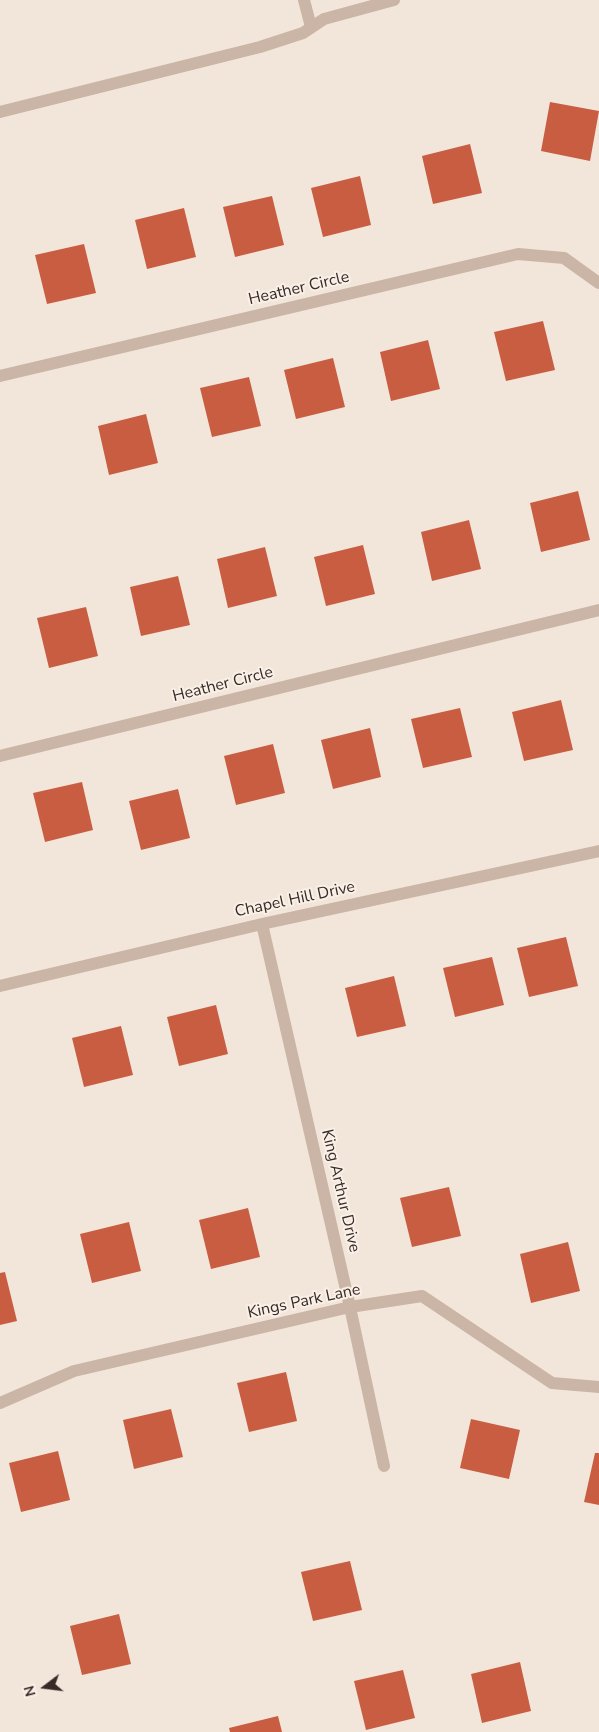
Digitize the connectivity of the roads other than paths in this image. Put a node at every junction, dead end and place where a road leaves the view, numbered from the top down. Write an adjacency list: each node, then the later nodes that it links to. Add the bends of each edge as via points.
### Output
1 (304, 0): 3 (street)
2 (394, 0): 3 (street, via 324,19)
3 (311, 27): 4 (street, via 303,33 260,47)
4 (0, 112)
5 (599, 283): 6 (street, Heather Circle, via 564,258 518,254)
6 (0, 376)
7 (599, 610): 8 (street, Heather Circle)
8 (0, 756)
9 (599, 851): 10 (street, Chapel Hill Drive)
10 (262, 924): 11 (street, Chapel Hill Drive); 12 (street, King Arthur Drive)
11 (0, 986)
12 (350, 1307): 13 (street, Kings Park Lane, via 422,1296 552,1383); 14 (street, Kings Park Lane, via 74,1371); 15 (street, King Arthur Drive)
13 (599, 1388)
14 (0, 1403)
15 (384, 1466)

